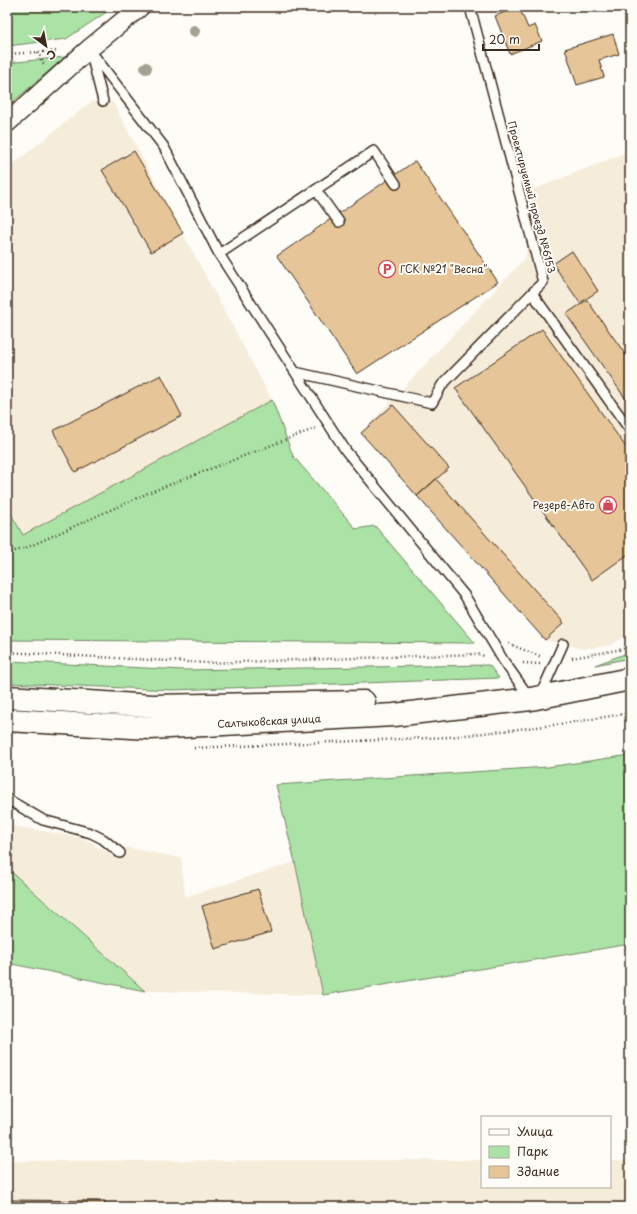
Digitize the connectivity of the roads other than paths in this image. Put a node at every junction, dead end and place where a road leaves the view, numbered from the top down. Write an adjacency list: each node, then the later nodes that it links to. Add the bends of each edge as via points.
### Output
1 (140, 7): 3 (street)
2 (470, 7): 10 (lane, Проектируемый проезд №6153, via 543,282)
3 (89, 49): 4 (lane); 5 (street); 9 (lane, via 164,147)
4 (103, 101)
5 (7, 123)
6 (396, 184): 7 (lane, via 374,151)
7 (316, 190): 8 (lane); 9 (lane)
8 (339, 222)
9 (219, 254): 11 (lane)
10 (532, 293): 11 (lane, Проектируемый проезд №6153, via 442,385 432,403); 12 (lane)
11 (295, 372): 16 (lane, via 346,451 465,596 503,660)
12 (630, 430)
13 (563, 644): 16 (lane)
14 (630, 679): 16 (main road, Салтыковская улица)
15 (7, 697): 16 (main road, Салтыковская улица, via 153,706)
16 (535, 698): 17 (main road, Салтыковская улица, via 394,715 150,728)
17 (7, 720)
18 (7, 799): 19 (lane, via 43,820 91,833)
19 (120, 853)

